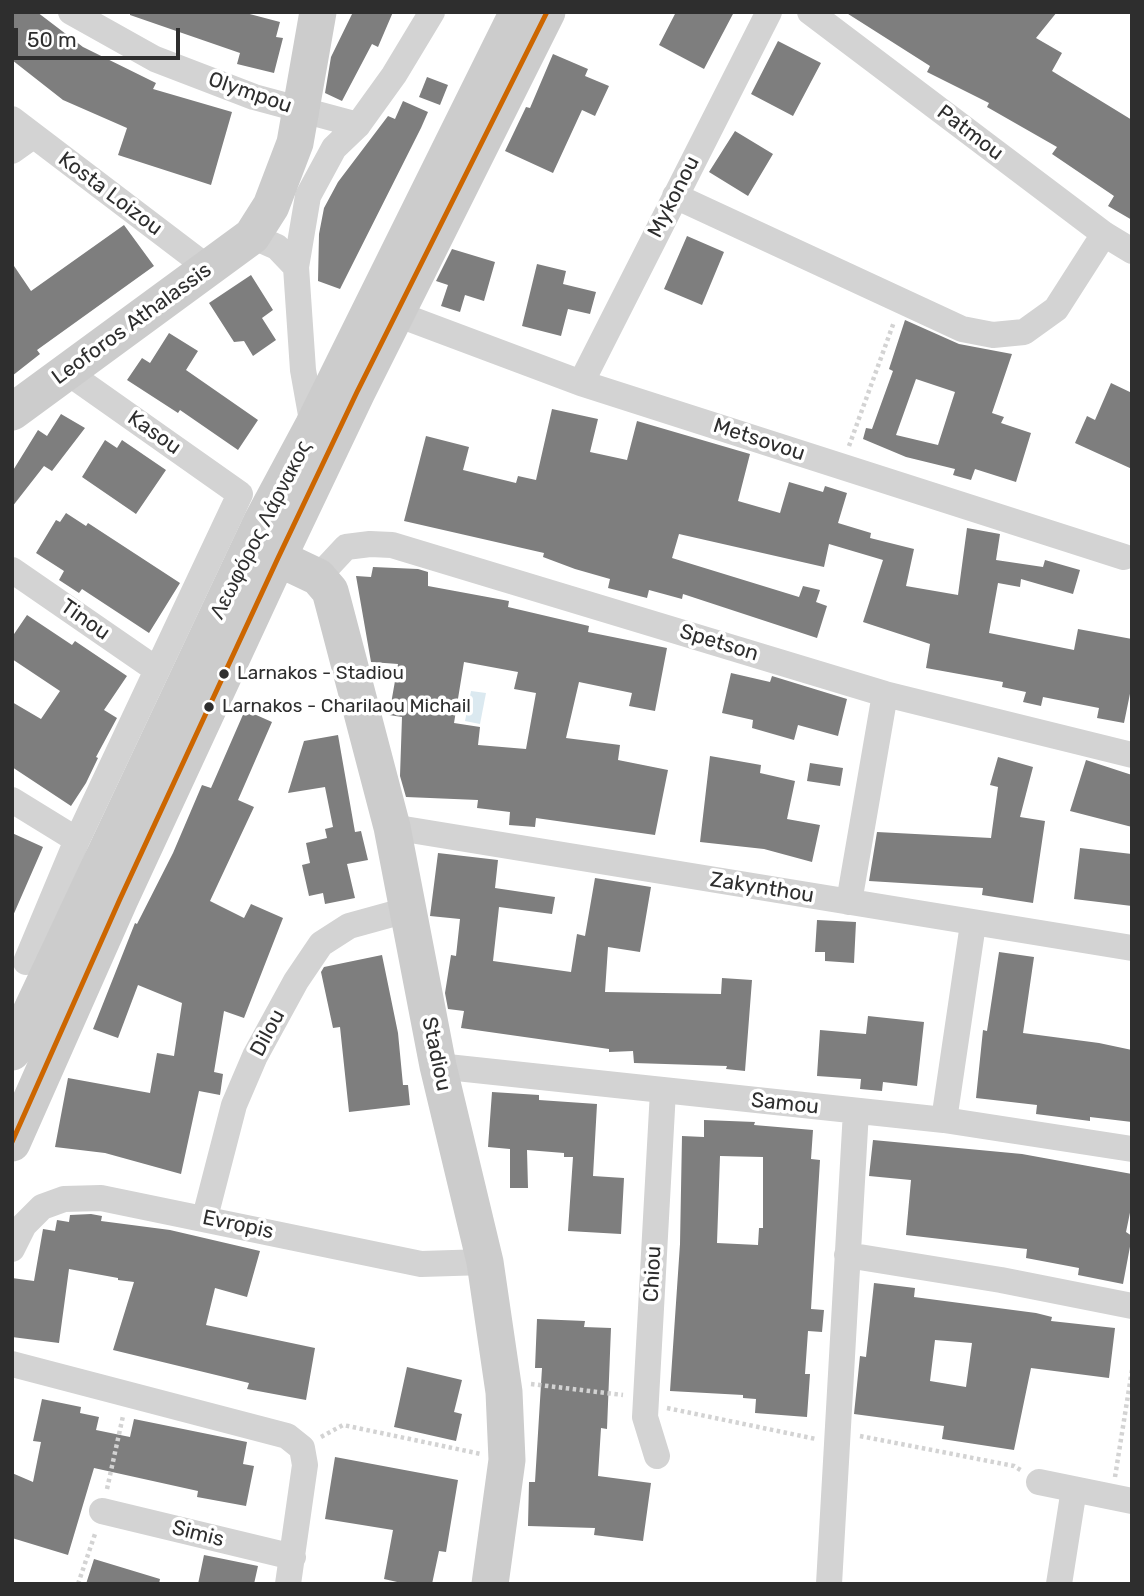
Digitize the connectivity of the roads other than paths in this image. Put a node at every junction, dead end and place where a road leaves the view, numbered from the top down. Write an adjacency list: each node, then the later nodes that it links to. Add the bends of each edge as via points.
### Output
1 (71, 12): 8 (street, Olympou, via 155,59)
2 (318, 12): 8 (main road)
3 (432, 12): 10 (street)
4 (518, 12): 22 (main road, Λεωφόρος Λάρνακος)
5 (547, 12): 18 (main road, Λεωφόρος Λάρνακος)
6 (769, 12): 12 (street, Mykonou)
7 (810, 12): 13 (street, Patmou)
8 (303, 112): 10 (street, Olympou); 14 (main road, via 276,194)
9 (12, 119): 11 (street, Kosta Loizou)
10 (358, 125): 16 (street, via 334,148 308,195)
11 (23, 144): 17 (street, Kosta Loizou)
12 (675, 196): 13 (street, via 962,328 993,335 1024,331 1056,309); 20 (street, Mykonou)
13 (1104, 234): 15 (street, Patmou)
14 (252, 236): 16 (street, via 277,247); 17 (main road, Leoforos Athalassis)
15 (1132, 251)
16 (296, 267): 22 (street, via 303,370)
17 (208, 268): 19 (main road, Leoforos Athalassis)
18 (397, 314): 20 (street, Metsovou); 24 (main road, Λεωφόρος Λάρνακος)
19 (67, 372): 21 (main road, Leoforos Athalassis); 27 (street, Kasou, via 240,494)
20 (582, 383): 23 (street, Metsovou)
21 (12, 412)
22 (313, 426): 38 (main road, Λεωφόρος Λάρνακος)
23 (1129, 553)
24 (278, 558): 26 (main road); 44 (main road, Λεωφόρος Λάρνακος)
25 (12, 570): 27 (street, Tinou)
26 (318, 577): 28 (street, Spetson, via 346,547 391,545); 31 (main road, Stadiou, via 334,602)
27 (157, 670): 32 (street)
28 (885, 694): 29 (street, Spetson); 33 (street)
29 (1132, 755)
30 (12, 800): 32 (street)
31 (391, 827): 33 (street, Zakynthou); 34 (main road, Stadiou)
32 (78, 840): 37 (street)
33 (849, 902): 35 (street, Zakynthou)
34 (407, 910): 40 (main road, Stadiou); 46 (street, Dilou, via 349,926 321,944 302,971 234,1105)
35 (973, 923): 36 (street, Zakynthou); 43 (street)
36 (1132, 948)
37 (26, 962)
38 (19, 1014): 39 (main road, Λεωφόρος Λάρνακος)
39 (12, 1052)
40 (438, 1066): 41 (street, Samou); 49 (main road, Stadiou)
41 (663, 1091): 42 (street, Samou); 52 (street, Chiou, via 645,1418)
42 (856, 1111): 43 (street, Samou); 48 (street)
43 (943, 1120): 45 (street, Samou)
44 (12, 1143)
45 (1132, 1149)
46 (205, 1217): 47 (street, Evropis, via 101,1198 64,1199 42,1207 24,1225); 49 (street, Evropis, via 421,1264)
47 (12, 1249)
48 (847, 1255): 50 (street); 60 (street)
49 (485, 1262): 59 (main road, Stadiou, via 508,1460)
50 (1132, 1306)
51 (12, 1364): 57 (street, via 287,1436 302,1448 305,1465)
52 (657, 1456)
53 (1039, 1482): 54 (street)
54 (1074, 1489): 55 (street); 61 (street)
55 (1122, 1499)
56 (103, 1511): 57 (street, Simis)
57 (293, 1557): 58 (street)
58 (288, 1584)
59 (490, 1584)
60 (829, 1584)
61 (1059, 1584)

